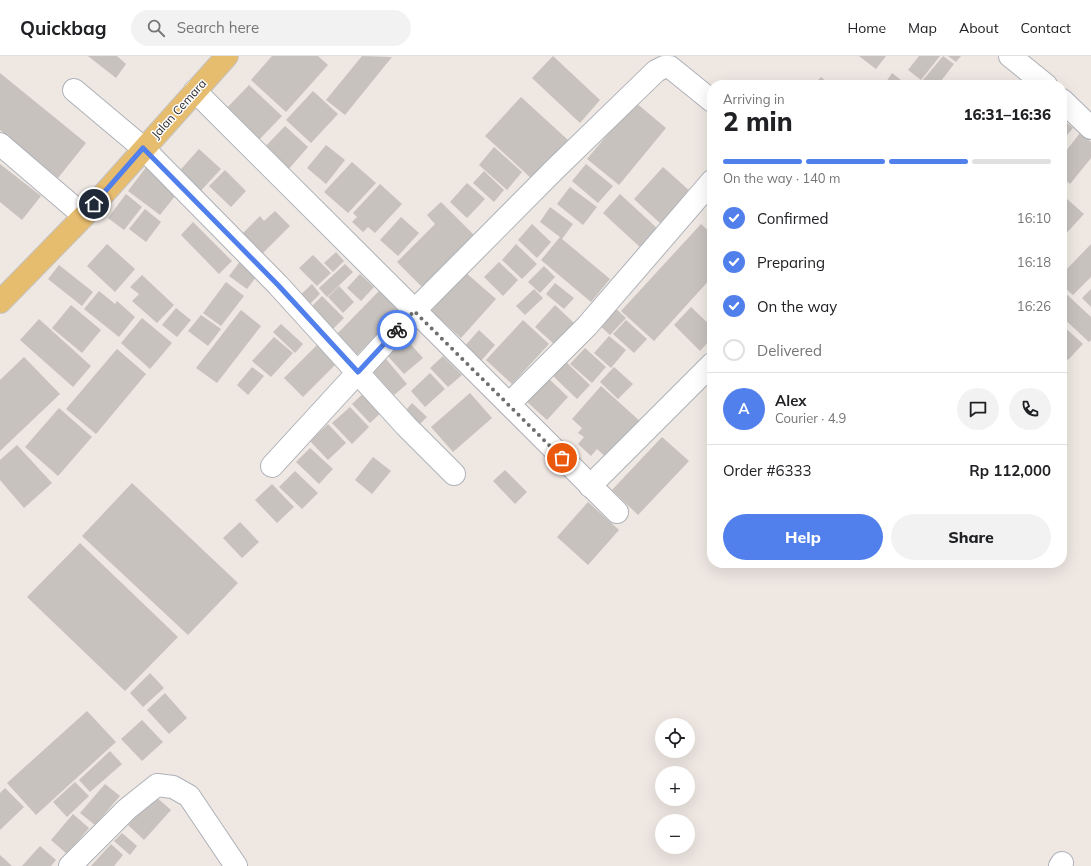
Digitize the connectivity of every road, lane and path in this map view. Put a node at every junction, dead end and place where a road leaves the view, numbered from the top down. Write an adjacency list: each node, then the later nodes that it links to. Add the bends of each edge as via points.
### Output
1 (227, 56): 5 (main road, Jalan Cemara)
2 (1010, 56): 3 (street)
3 (1040, 80)
4 (74, 90): 10 (street)
5 (195, 91): 10 (main road, Jalan Cemara); 14 (street)
6 (707, 97): 14 (street, via 670,67 656,71)
7 (1067, 105): 8 (street)
8 (1091, 128)
9 (0, 144): 12 (street)
10 (143, 148): 12 (main road, Jalan Cemara); 16 (street, via 278,285)
11 (707, 187): 17 (street, via 587,326)
12 (84, 216): 13 (main road, Jalan Cemara)
13 (0, 302)
14 (414, 311): 16 (street); 17 (street)
15 (707, 369): 20 (street)
16 (358, 372): 18 (street); 19 (street, via 406,426)
17 (509, 404): 20 (street)
18 (272, 466)
19 (454, 474)
20 (590, 486): 21 (street)
21 (617, 512)
22 (70, 866): 23 (street, via 127,809 157,785 173,787 188,796)
23 (236, 866)

